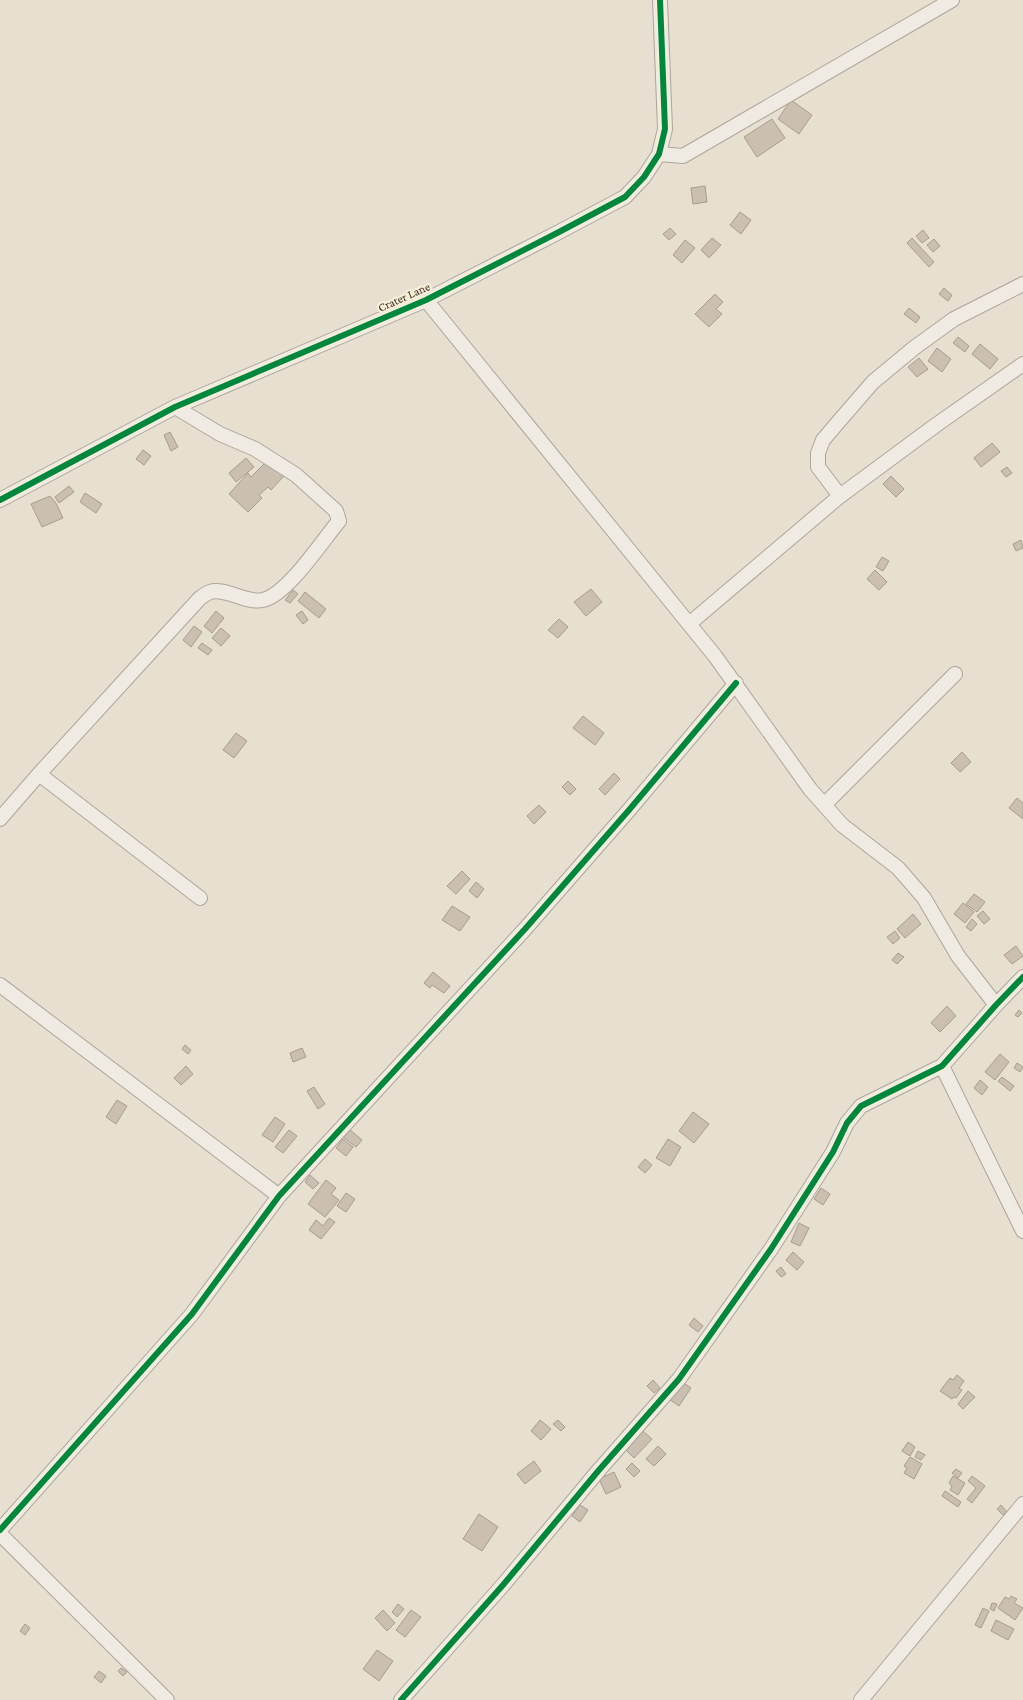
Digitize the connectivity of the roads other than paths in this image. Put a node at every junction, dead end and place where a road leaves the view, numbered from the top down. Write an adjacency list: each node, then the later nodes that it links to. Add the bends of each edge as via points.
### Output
1 (660, 0): 3 (street, Crater Lane, via 665,129)
2 (952, 0): 3 (street, via 683,156)
3 (659, 154): 5 (street, Crater Lane, via 644,177 624,197)
4 (1023, 284): 8 (street, via 954,319 914,348 873,382 840,420 823,440 818,453 818,467)
5 (426, 300): 7 (street, Crater Lane); 10 (street)
6 (1023, 364): 8 (street)
7 (176, 408): 9 (street, Crater Lane); 13 (street, via 220,434 255,449 296,475 336,511 339,520 277,594 261,600 210,592 200,598)
8 (840, 496): 10 (street)
9 (0, 500)
10 (689, 624): 12 (street)
11 (955, 674): 14 (street)
12 (736, 684): 14 (street); 21 (street, via 532,921)
13 (39, 774): 15 (street); 16 (street)
14 (824, 805): 19 (street, via 842,825 898,868 924,898 958,956)
15 (0, 820)
16 (200, 898)
17 (1023, 977): 19 (street)
18 (0, 985): 21 (street)
19 (996, 1005): 20 (street)
20 (942, 1066): 22 (street); 27 (street, via 860,1106 853,1113 833,1152 771,1249 679,1379)
21 (279, 1196): 24 (street, via 192,1314)
22 (1023, 1231)
23 (1023, 1504): 28 (street)
24 (0, 1530)
25 (0, 1534): 26 (street)
26 (167, 1700)
27 (401, 1700)
28 (861, 1700)

